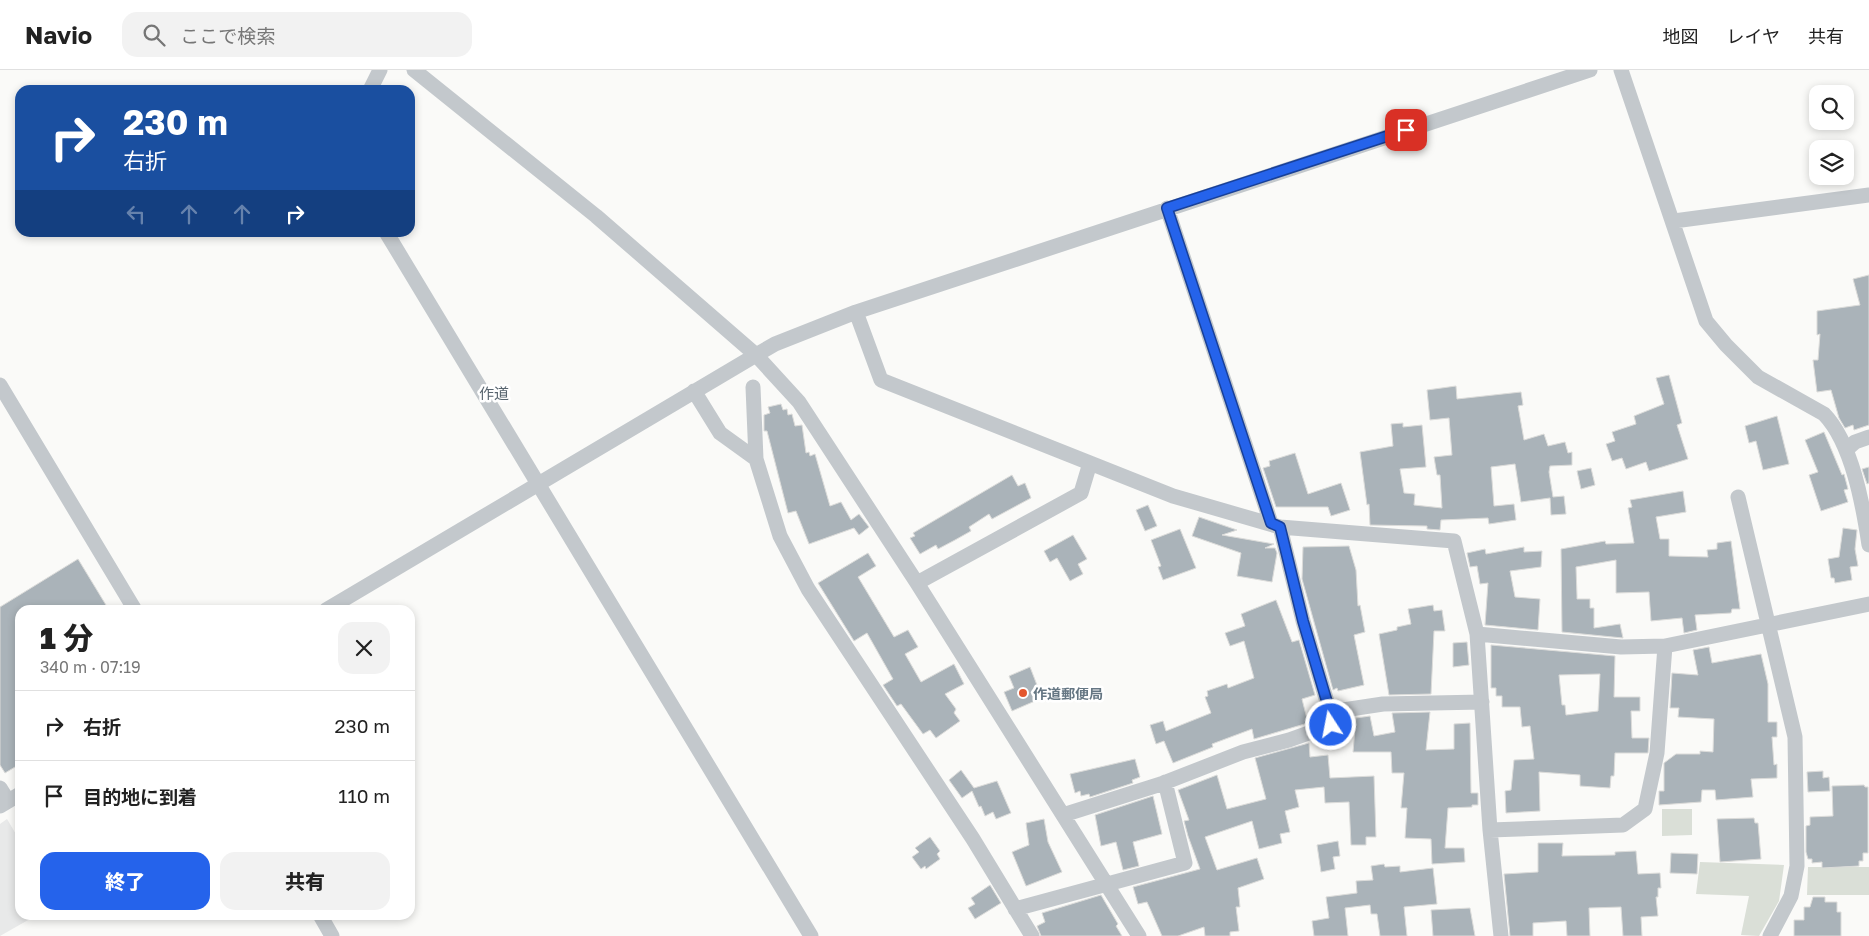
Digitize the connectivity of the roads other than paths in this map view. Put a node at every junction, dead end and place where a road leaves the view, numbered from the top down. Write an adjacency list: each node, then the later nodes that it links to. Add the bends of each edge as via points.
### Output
1 (380, 70): 5 (street)
2 (414, 70): 11 (street, via 596,216)
3 (1590, 70): 7 (street)
4 (1621, 70): 8 (street)
5 (372, 85)
6 (1869, 195): 8 (street)
7 (1167, 208): 10 (street); 21 (street)
8 (1674, 221): 16 (street, via 1706,321 1758,377 1824,414)
9 (389, 237): 19 (street)
10 (856, 312): 11 (street, via 775,344); 18 (street, via 881,380)
11 (756, 355): 14 (street); 23 (street, via 798,402)
12 (0, 385): 25 (street)
13 (753, 387): 17 (street)
14 (694, 391): 17 (street, via 720,433); 19 (street)
15 (1869, 437): 16 (street)
16 (1847, 449): 22 (street)
17 (756, 459): 36 (street, via 780,536 808,589 973,839)
18 (1090, 463): 21 (street, via 1173,496); 23 (street, via 1081,493)
19 (537, 484): 26 (street); 39 (street)
20 (1738, 497): 27 (street)
21 (1275, 525): 28 (street, via 1454,541); 31 (street)
22 (1868, 537)
23 (917, 583): 33 (street)
24 (1869, 604): 27 (street)
25 (132, 605)
26 (334, 605)
27 (1768, 625): 29 (street); 43 (street, via 1795,737 1797,856 1791,896)
28 (1477, 634): 29 (street, via 1621,647); 30 (street)
29 (1666, 646): 34 (street, via 1658,753 1645,809 1623,826)
30 (1482, 702): 31 (street, via 1383,704); 34 (street)
31 (1330, 712): 32 (street, via 1331,725 1243,752)
32 (1166, 782): 33 (street); 35 (street, via 1185,863)
33 (1063, 815): 35 (street)
34 (1490, 830): 42 (street)
35 (1107, 885): 36 (street); 41 (street)
36 (1015, 909): 40 (street)
37 (323, 920): 38 (street)
38 (332, 936)
39 (811, 936)
40 (1032, 936)
41 (1139, 936)
42 (1501, 936)
43 (1770, 936)

